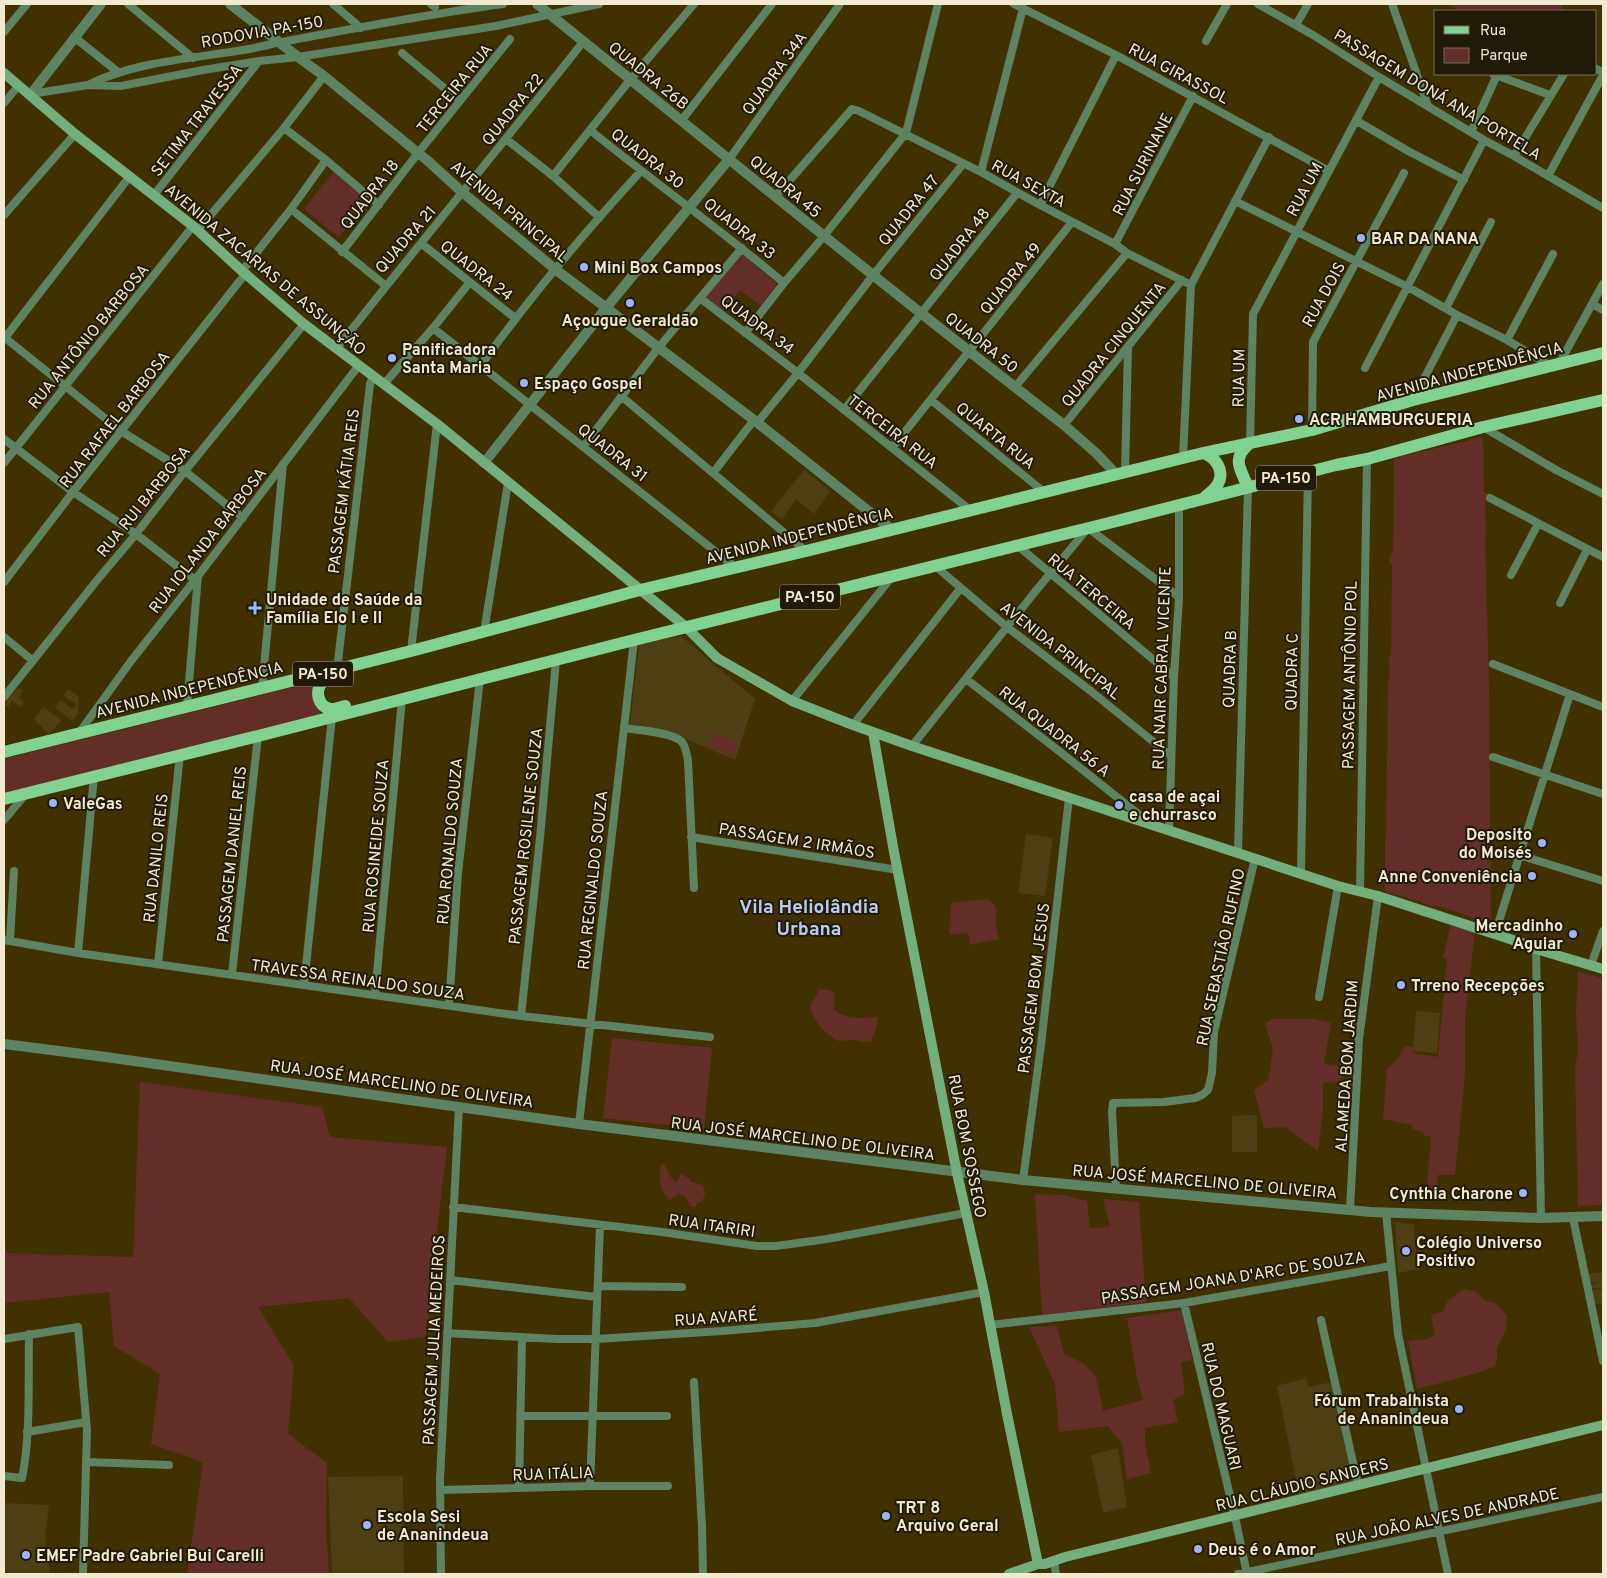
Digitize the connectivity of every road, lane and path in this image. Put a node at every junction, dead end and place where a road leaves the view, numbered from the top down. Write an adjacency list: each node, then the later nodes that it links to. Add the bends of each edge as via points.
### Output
1 (27, 4): 22 (street)
2 (101, 4): 23 (street)
3 (128, 4): 31 (street)
4 (230, 4): 27 (street, AVENIDA PRINCIPAL)
5 (333, 4): 21 (street)
6 (503, 4): 21 (street, RODOVIA PA-150)
7 (537, 4): 19 (street, QUADRA 26B)
8 (599, 4): 19 (street, RODOVIA PA-150)
9 (694, 4): 40 (street)
10 (772, 4): 49 (street)
11 (840, 4): 61 (street, QUADRA 34A)
12 (938, 4): 54 (street)
13 (1014, 4): 18 (street, RUA GIRASSOL)
14 (1227, 4): 25 (street)
15 (1258, 4): 20 (street, PASSAGEM DONÁ ANA PORTELA)
16 (1308, 4): 20 (street)
17 (1392, 4): 48 (street)
18 (1023, 8): 29 (street, RUA GIRASSOL); 66 (street)
19 (550, 14): 26 (street, QUADRA 26B); 30 (street, RODOVIA PA-150, via 496,26)
20 (1296, 25): 39 (street, PASSAGEM DONÁ ANA PORTELA)
21 (361, 28): 27 (street, RODOVIA PA-150)
22 (4, 32)
23 (74, 37): 33 (street); 43 (street)
24 (510, 39): 46 (street, TERCEIRA RUA)
25 (1206, 41)
26 (583, 42): 40 (street, QUADRA 26B); 57 (street, QUADRA 22)
27 (279, 43): 30 (street, AVENIDA PRINCIPAL); 31 (street, RODOVIA PA-150)
28 (402, 53): 46 (street)
29 (1116, 55): 45 (street, RUA GIRASSOL); 78 (street)
30 (298, 57): 32 (street, RODOVIA PA-150); 38 (street, AVENIDA PRINCIPAL)
31 (193, 58): 33 (street, RODOVIA PA-150)
32 (259, 61): 41 (street, RODOVIA PA-150, via 121,86); 74 (street, SETIMA TRAVESSA)
33 (118, 72): 41 (street, RODOVIA PA-150)
34 (4, 73): 42 (main road, AVENIDA ZACARIAS DE ASSUNÇÃO)
35 (1603, 74): 70 (street)
36 (1495, 75): 44 (street); 53 (street)
37 (1563, 75): 44 (street)
38 (324, 76): 51 (street, RUA ANTÔNIO BARBOSA); 59 (street, AVENIDA PRINCIPAL)
39 (1379, 77): 48 (street, PASSAGEM DONÁ ANA PORTELA); 50 (street, RUA UM)
40 (630, 80): 49 (street, QUADRA 26B); 52 (street)
41 (88, 85): 43 (street, RODOVIA PA-150)
42 (19, 86): 43 (main road, AVENIDA ZACARIAS DE ASSUNÇÃO); 47 (street)
43 (30, 95): 55 (main road, AVENIDA ZACARIAS DE ASSUNÇÃO)
44 (1550, 95): 60 (street)
45 (1193, 96): 56 (street, RUA GIRASSOL); 90 (street, RUA SURINANE)
46 (460, 101): 59 (street, TERCEIRA RUA)
47 (4, 103)
48 (1428, 106): 53 (street, PASSAGEM DONÁ ANA PORTELA)
49 (680, 121): 61 (street, QUADRA 26B)
50 (1357, 121): 65 (street, RUA UM); 71 (street)
51 (284, 128): 62 (street); 86 (street, RUA ANTÔNIO BARBOSA)
52 (590, 130): 64 (street, QUADRA 30); 69 (street)
53 (1471, 132): 58 (street, PASSAGEM DONÁ ANA PORTELA)
54 (906, 133): 63 (street, RUA SEXTA); 75 (street, RUA SEXTA, via 852,109); 88 (street)
55 (75, 134): 68 (main road, AVENIDA ZACARIAS DE ASSUNÇÃO); 82 (street)
56 (1268, 137): 65 (street, RUA GIRASSOL); 76 (street)
57 (506, 140): 69 (street); 72 (street, QUADRA 22)
58 (1484, 140): 60 (street, PASSAGEM DONÁ ANA PORTELA); 71 (street)
59 (418, 153): 72 (street, AVENIDA PRINCIPAL); 77 (street, QUADRA 18)
60 (1514, 156): 70 (street, PASSAGEM DONÁ ANA PORTELA)
61 (730, 158): 75 (street, QUADRA 45); 79 (street)
62 (326, 160): 77 (street); 81 (street, RUA RAFAEL BARBOSA)
63 (963, 164): 66 (street, RUA SEXTA); 98 (street, QUADRA 47)
64 (641, 171): 79 (street, QUADRA 30); 83 (street, QUADRA 24)
65 (1330, 171): 87 (street, RUA UM)
66 (981, 172): 73 (street, RUA SEXTA)
67 (1404, 173): 95 (street, RUA DOIS)
68 (130, 176): 74 (main road, AVENIDA ZACARIAS DE ASSUNÇÃO); 117 (street)
69 (553, 176): 83 (street)
70 (1548, 176): 80 (street, PASSAGEM DONÁ ANA PORTELA)
71 (1464, 180): 105 (street)
72 (462, 192): 89 (street, QUADRA 21); 96 (street, AVENIDA PRINCIPAL)
73 (1017, 193): 78 (street, RUA SEXTA); 111 (street, QUADRA 48)
74 (154, 195): 86 (main road, AVENIDA ZACARIAS DE ASSUNÇÃO)
75 (775, 197): 88 (street, QUADRA 45)
76 (1235, 201): 87 (street); 103 (street)
77 (379, 205): 92 (street, QUADRA 18)
78 (1040, 205): 84 (street, RUA SEXTA)
79 (690, 207): 91 (street, QUADRA 33); 108 (street, QUADRA 33)
80 (1603, 208)
81 (291, 209): 92 (street, QUADRA 21); 97 (street, RUA RAFAEL BARBOSA)
82 (4, 215)
83 (599, 217): 96 (street, QUADRA 24)
84 (1072, 222): 90 (street, RUA SEXTA); 122 (street, QUADRA 49)
85 (1490, 222): 109 (street)
86 (195, 228): 97 (main road, AVENIDA ZACARIAS DE ASSUNÇÃO); 131 (street, RUA ANTÔNIO BARBOSA)
87 (1297, 232): 95 (street); 146 (street, RUA UM, via 1253,314)
88 (824, 236): 98 (street, QUADRA 50); 101 (street)
89 (422, 244): 100 (street, QUADRA 24); 104 (street, QUADRA 21)
90 (1115, 244): 93 (street, RUA SEXTA)
91 (742, 248): 101 (street, QUADRA 33); 106 (street)
92 (342, 252): 104 (street, QUADRA 21)
93 (1127, 253): 99 (street, RUA SEXTA); 132 (street)
94 (1553, 254): 118 (street)
95 (1357, 262): 105 (street); 143 (street, RUA DOIS, via 1313,342)
96 (555, 269): 108 (street, AVENIDA PRINCIPAL); 113 (street, QUADRA 24)
97 (244, 272): 114 (main road, AVENIDA ZACARIAS DE ASSUNÇÃO); 144 (street, RUA RAFAEL BARBOSA)
98 (874, 274): 111 (street, QUADRA 50); 128 (street, QUADRA 47)
99 (1182, 280): 103 (street, RUA SEXTA); 120 (street, QUADRA CINQUENTA)
100 (470, 282): 113 (street, QUADRA 24); 115 (street)
101 (784, 283): 116 (street)
102 (1603, 284): 107 (street)
103 (1191, 285): 151 (street)
104 (386, 286): 121 (street)
105 (1408, 287): 109 (street); 127 (street)
106 (700, 298): 116 (street, QUADRA 34); 119 (street)
107 (1592, 304): 110 (street); 125 (street)
108 (606, 308): 119 (street, AVENIDA PRINCIPAL); 137 (street, QUADRA 33)
109 (1446, 308): 112 (street)
110 (1603, 310)
111 (922, 313): 122 (street, QUADRA 50); 138 (street, QUADRA 48)
112 (1457, 315): 118 (street); 135 (street)
113 (515, 318): 124 (street, QUADRA 24)
114 (304, 324): 121 (main road, AVENIDA ZACARIAS DE ASSUNÇÃO); 156 (street, RUA RUI BARBOSA)
115 (433, 328): 124 (street, QUADRA 31); 130 (street)
116 (745, 333): 128 (street, QUADRA 34)
117 (4, 338): 131 (street)
118 (1507, 340): 125 (street)
119 (659, 347): 133 (street); 139 (street, AVENIDA PRINCIPAL)
120 (1128, 347): 141 (street, QUADRA CINQUENTA); 159 (street)
121 (337, 348): 126 (main road, AVENIDA ZACARIAS DE ASSUNÇÃO)
122 (969, 351): 132 (street, QUADRA 50); 134 (street, QUADRA 49)
123 (1603, 353): 125 (main road, AVENIDA INDEPENDÊNCIA / PA-150)
124 (481, 365): 137 (street, QUADRA 31)
125 (1554, 365): 135 (main road, AVENIDA INDEPENDÊNCIA / PA-150)
126 (359, 366): 129 (main road, AVENIDA ZACARIAS DE ASSUNÇÃO); 155 (street, RUA IOLANDA BARBOSA)
127 (1365, 368)
128 (798, 373): 138 (street, TERCEIRA RUA); 139 (street, QUADRA 47)
129 (373, 376): 130 (main road, AVENIDA ZACARIAS DE ASSUNÇÃO); 199 (street, PASSAGEM KÁTIA REIS)
130 (384, 384): 140 (main road, AVENIDA ZACARIAS DE ASSUNÇÃO)
131 (65, 386): 144 (street); 148 (street, RUA ANTÔNIO BARBOSA)
132 (1016, 388): 141 (street, QUADRA 50)
133 (621, 396): 147 (street); 158 (street)
134 (931, 400): 149 (street, QUADRA 49); 163 (street, QUARTA RUA)
135 (1413, 400): 143 (main road, AVENIDA INDEPENDÊNCIA / PA-150)
136 (1603, 400): 142 (main road, PA-150)
137 (530, 406): 147 (street, QUADRA 31); 154 (street)
138 (844, 410): 149 (street, TERCEIRA RUA)
139 (755, 421): 158 (street, QUADRA 47); 172 (street, AVENIDA PRINCIPAL)
140 (437, 424): 154 (main road, AVENIDA ZACARIAS DE ASSUNÇÃO); 195 (street)
141 (1064, 425): 159 (street, QUADRA 50)
142 (1483, 427): 152 (main road, PA-150); 164 (street)
143 (1312, 430): 146 (main road, AVENIDA INDEPENDÊNCIA / PA-150)
144 (121, 431): 156 (street); 162 (street, RUA RAFAEL BARBOSA)
145 (4, 439): 148 (street)
146 (1250, 442): 150 (main road, AVENIDA INDEPENDÊNCIA / PA-150); 161 (main road, via 1241,452 1238,464)
147 (583, 447): 179 (street, QUADRA 31)
148 (16, 448): 153 (street, RUA ANTÔNIO BARBOSA); 162 (street)
149 (892, 448): 168 (street, TERCEIRA RUA)
150 (1203, 453): 151 (main road, AVENIDA INDEPENDÊNCIA / PA-150); 166 (main road, via 1216,461 1220,476 1219,484)
151 (1183, 458): 159 (main road, AVENIDA INDEPENDÊNCIA / PA-150)
152 (1367, 459): 157 (main road, PA-150); 241 (street, PASSAGEM ANTÔNIO POL)
153 (4, 463)
154 (484, 463): 160 (main road, AVENIDA ZACARIAS DE ASSUNÇÃO)
155 (283, 464): 169 (street, RUA IOLANDA BARBOSA); 204 (street)
156 (185, 472): 169 (street); 173 (street, RUA RUI BARBOSA)
157 (1308, 472): 161 (main road, PA-150); 237 (street, QUADRA C)
158 (713, 473): 176 (street)
159 (1121, 474): 163 (main road, AVENIDA INDEPENDÊNCIA / PA-150)
160 (508, 483): 186 (main road, AVENIDA ZACARIAS DE ASSUNÇÃO); 191 (street)
161 (1248, 487): 166 (main road, PA-150); 232 (street, QUADRA B)
162 (73, 492): 173 (street); 184 (street, RUA RAFAEL BARBOSA)
163 (1044, 492): 168 (main road, AVENIDA INDEPENDÊNCIA / PA-150)
164 (1603, 494)
165 (1490, 498): 170 (street)
166 (1202, 499): 167 (main road, PA-150)
167 (1179, 505): 171 (main road, PA-150); 187 (street, RUA NAIR CABRAL VICENTE)
168 (970, 510): 172 (main road, AVENIDA INDEPENDÊNCIA / PA-150)
169 (243, 518): 183 (street, RUA IOLANDA BARBOSA)
170 (1538, 524): 175 (street); 182 (street)
171 (1088, 528): 174 (main road, PA-150); 180 (street); 187 (street)
172 (891, 529): 176 (main road, AVENIDA INDEPENDÊNCIA / PA-150)
173 (136, 534): 183 (street); 196 (street, RUA RUI BARBOSA)
174 (1017, 544): 178 (main road, PA-150); 180 (street, RUA TERCEIRA)
175 (1587, 550): 177 (street); 188 (street)
176 (806, 551): 179 (main road, AVENIDA INDEPENDÊNCIA / PA-150)
177 (1603, 557)
178 (934, 565): 181 (main road, PA-150); 185 (street, AVENIDA PRINCIPAL)
179 (735, 568): 186 (main road, AVENIDA INDEPENDÊNCIA / PA-150)
180 (1050, 573): 190 (street); 200 (street, RUA TERCEIRA)
181 (894, 574): 189 (main road, PA-150); 208 (street)
182 (1511, 575)
183 (196, 578): 209 (street); 215 (street, RUA IOLANDA BARBOSA)
184 (4, 582)
185 (960, 589): 190 (street, AVENIDA PRINCIPAL); 212 (street)
186 (640, 590): 189 (main road, AVENIDA ZACARIAS DE ASSUNÇÃO); 191 (main road, AVENIDA INDEPENDÊNCIA / PA-150)
187 (1179, 597): 200 (street, RUA NAIR CABRAL VICENTE)
188 (1560, 603)
189 (686, 627): 193 (main road, PA-150); 208 (main road, AVENIDA ZACARIAS DE ASSUNÇÃO, via 717,658)
190 (1007, 627): 202 (street); 220 (street, AVENIDA PRINCIPAL)
191 (484, 632): 194 (main road, AVENIDA INDEPENDÊNCIA / PA-150)
192 (4, 638): 196 (street)
193 (634, 640): 197 (main road, PA-150); 213 (street, RUA REGINALDO SOUZA)
194 (436, 644): 195 (main road, AVENIDA INDEPENDÊNCIA / PA-150); 203 (main road, via 415,656 325,681 318,690 319,701 332,709 434,685)
195 (411, 651): 199 (main road, AVENIDA INDEPENDÊNCIA / PA-150)
196 (32, 660): 206 (street, RUA RUI BARBOSA)
197 (556, 660): 201 (main road, PA-150); 256 (street, PASSAGEM ROSILENE SOUZA)
198 (1493, 664): 205 (street)
199 (337, 670): 204 (main road, AVENIDA INDEPENDÊNCIA / PA-150)
200 (1174, 677): 220 (street, RUA NAIR CABRAL VICENTE)
201 (480, 679): 203 (main road, PA-150); 255 (street, RUA RONALDO SOUZA, via 458,873)
202 (966, 679): 217 (street); 229 (street, RUA QUADRA 56 A)
203 (455, 686): 207 (main road, PA-150)
204 (262, 688): 209 (main road, AVENIDA INDEPENDÊNCIA / PA-150)
205 (1570, 694): 210 (street); 222 (street)
206 (4, 697)
207 (402, 699): 211 (main road, PA-150); 253 (street, RUA ROSINEIDE SOUZA)
208 (792, 700): 212 (main road, AVENIDA ZACARIAS DE ASSUNÇÃO)
209 (187, 706): 215 (main road, AVENIDA INDEPENDÊNCIA / PA-150)
210 (1603, 707)
211 (332, 717): 216 (main road, PA-150); 252 (street)
212 (853, 725): 214 (main road, AVENIDA ZACARIAS DE ASSUNÇÃO)
213 (624, 728): 231 (street, via 672,736 683,743 688,761); 257 (street, RUA REGINALDO SOUZA)
214 (873, 732): 217 (main road, AVENIDA ZACARIAS DE ASSUNÇÃO); 235 (main road, RUA BOM SOSSEGO)
215 (79, 733): 218 (main road, AVENIDA INDEPENDÊNCIA / PA-150)
216 (258, 736): 219 (main road, PA-150); 251 (street, PASSAGEM DANIEL REIS)
217 (912, 746): 226 (main road, AVENIDA ZACARIAS DE ASSUNÇÃO)
218 (4, 752)
219 (180, 754): 223 (main road, PA-150); 248 (street, RUA DANILO REIS)
220 (1171, 756): 230 (street, RUA NAIR CABRAL VICENTE)
221 (1493, 757): 222 (street)
222 (1545, 775): 225 (street); 233 (street)
223 (94, 776): 224 (main road, PA-150); 247 (street)
224 (26, 794): 227 (main road, PA-150); 228 (street)
225 (1603, 794)
226 (1068, 798): 229 (main road, AVENIDA ZACARIAS DE ASSUNÇÃO); 263 (street, PASSAGEM BOM JESUS)
227 (4, 799)
228 (4, 820)
229 (1151, 825): 230 (main road, AVENIDA ZACARIAS DE ASSUNÇÃO)
230 (1169, 831): 232 (main road, AVENIDA ZACARIAS DE ASSUNÇÃO)
231 (691, 837): 235 (street, PASSAGEM 2 IRMÃOS); 240 (street)
232 (1238, 852): 234 (main road, AVENIDA ZACARIAS DE ASSUNÇÃO)
233 (1519, 855): 238 (street); 244 (street)
234 (1255, 858): 237 (main road, AVENIDA ZACARIAS DE ASSUNÇÃO); 264 (street, RUA SEBASTIÃO RUFINO, via 1214,1032 1208,1090 1195,1098 1113,1104)
235 (898, 870): 262 (main road, RUA BOM SOSSEGO)
236 (14, 871): 245 (street)
237 (1301, 873): 239 (main road, AVENIDA ZACARIAS DE ASSUNÇÃO)
238 (1603, 881)
239 (1338, 886): 241 (main road, AVENIDA ZACARIAS DE ASSUNÇÃO); 254 (street)
240 (694, 888)
241 (1360, 891): 242 (main road, AVENIDA ZACARIAS DE ASSUNÇÃO)
242 (1378, 896): 244 (main road, AVENIDA ZACARIAS DE ASSUNÇÃO); 266 (street, ALAMEDA BOM JARDIM, via 1359,1039)
243 (1603, 931): 249 (street)
244 (1495, 934): 246 (main road, AVENIDA ZACARIAS DE ASSUNÇÃO)
245 (7, 941): 247 (street, TRAVESSA REINALDO SOUZA)
246 (1536, 949): 249 (main road, AVENIDA ZACARIAS DE ASSUNÇÃO); 270 (street)
247 (78, 953): 248 (street, TRAVESSA REINALDO SOUZA)
248 (158, 964): 251 (street, TRAVESSA REINALDO SOUZA)
249 (1591, 965): 250 (main road, AVENIDA ZACARIAS DE ASSUNÇÃO)
250 (1603, 969)
251 (232, 974): 252 (street, TRAVESSA REINALDO SOUZA)
252 (304, 985): 253 (street, TRAVESSA REINALDO SOUZA)
253 (375, 995): 255 (street, TRAVESSA REINALDO SOUZA)
254 (1319, 997)
255 (449, 1005): 256 (street, TRAVESSA REINALDO SOUZA)
256 (521, 1016): 257 (street, TRAVESSA REINALDO SOUZA)
257 (590, 1023): 258 (street, TRAVESSA REINALDO SOUZA); 261 (street, RUA REGINALDO SOUZA)
258 (710, 1037)
259 (4, 1044): 260 (street, RUA JOSÉ MARCELINO DE OLIVEIRA)
260 (458, 1106): 261 (street, RUA JOSÉ MARCELINO DE OLIVEIRA); 265 (street, PASSAGEM JULIA MEDEIROS)
261 (579, 1124): 262 (street, RUA JOSÉ MARCELINO DE OLIVEIRA)
262 (957, 1172): 263 (street, RUA JOSÉ MARCELINO DE OLIVEIRA); 268 (main road, RUA BOM SOSSEGO)
263 (1023, 1180): 264 (street, RUA JOSÉ MARCELINO DE OLIVEIRA)
264 (1116, 1188): 266 (street, RUA JOSÉ MARCELINO DE OLIVEIRA)
265 (453, 1207): 272 (street, RUA ITARIRI); 274 (street, PASSAGEM JULIA MEDEIROS)
266 (1350, 1209): 267 (street, RUA JOSÉ MARCELINO DE OLIVEIRA)
267 (1386, 1212): 270 (street, RUA JOSÉ MARCELINO DE OLIVEIRA); 273 (street)
268 (966, 1213): 272 (street, RUA ITARIRI, via 776,1246); 277 (main road, RUA BOM SOSSEGO)
269 (1603, 1216): 271 (street, RUA JOSÉ MARCELINO DE OLIVEIRA)
270 (1541, 1218): 271 (street, RUA JOSÉ MARCELINO DE OLIVEIRA)
271 (1573, 1218): 287 (street)
272 (600, 1225): 275 (street)
273 (1391, 1266): 279 (street, PASSAGEM JOANA D'ARC DE SOUZA); 297 (street, via 1398,1334)
274 (450, 1280): 278 (street); 282 (street, PASSAGEM JULIA MEDEIROS)
275 (598, 1286): 276 (street); 278 (street)
276 (682, 1287)
277 (984, 1292): 281 (main road, RUA BOM SOSSEGO); 286 (street, RUA AVARÉ, via 815,1323)
278 (597, 1297): 286 (street)
279 (1184, 1302): 281 (street, PASSAGEM JOANA D'ARC DE SOUZA); 305 (street, RUA DO MAGUARI)
280 (1321, 1320): 299 (street)
281 (990, 1325): 308 (main road, RUA BOM SOSSEGO)
282 (447, 1333): 284 (street, RUA AVARÉ); 303 (street, PASSAGEM JULIA MEDEIROS)
283 (30, 1334): 285 (street); 292 (street, via 78,1327); 294 (street)
284 (522, 1338): 286 (street, RUA AVARÉ); 290 (street)
285 (4, 1339)
286 (596, 1339): 289 (street)
287 (1603, 1361)
288 (694, 1382): 312 (street)
289 (593, 1415): 290 (street); 291 (street); 300 (street)
290 (520, 1416): 302 (street)
291 (667, 1416)
292 (86, 1422): 294 (street); 295 (street)
293 (1603, 1425): 297 (main road, RUA CLÁUDIO SANDERS)
294 (27, 1432): 298 (street, via 22,1478)
295 (87, 1462): 296 (street); 310 (street)
296 (169, 1465)
297 (1426, 1469): 299 (main road, RUA CLÁUDIO SANDERS); 306 (street)
298 (4, 1476)
299 (1358, 1485): 305 (main road, RUA CLÁUDIO SANDERS)
300 (590, 1486): 301 (street, RUA ITÁLIA); 302 (street, RUA ITÁLIA)
301 (668, 1486)
302 (519, 1488): 303 (street, RUA ITÁLIA)
303 (440, 1490): 311 (street, PASSAGEM JULIA MEDEIROS)
304 (1603, 1497): 306 (street, RUA JOÃO ALVES DE ANDRADE)
305 (1235, 1517): 307 (main road, RUA CLÁUDIO SANDERS); 309 (street, RUA DO MAGUARI)
306 (1439, 1531): 309 (street, RUA JOÃO ALVES DE ANDRADE); 316 (street)
307 (1054, 1560): 308 (main road, RUA CLÁUDIO SANDERS); 314 (street)
308 (1038, 1564): 313 (main road, RUA CLÁUDIO SANDERS)
309 (1247, 1573): 315 (street, RUA JOÃO ALVES DE ANDRADE)
310 (83, 1574)
311 (441, 1574)
312 (703, 1574)
313 (1009, 1574)
314 (1056, 1574)
315 (1238, 1574)
316 (1448, 1574)

